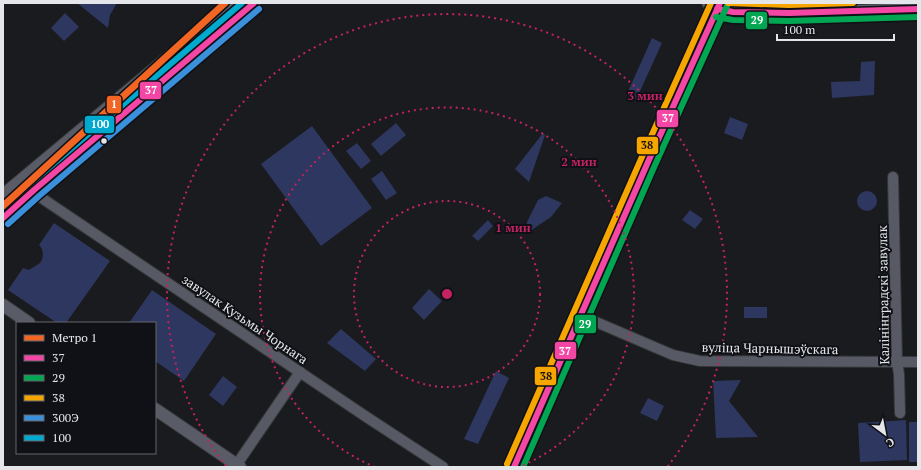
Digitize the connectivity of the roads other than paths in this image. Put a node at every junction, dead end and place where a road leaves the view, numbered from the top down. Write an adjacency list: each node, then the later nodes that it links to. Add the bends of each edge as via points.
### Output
1 (233, 3): 7 (main road)
2 (254, 3): 6 (main road)
3 (715, 5): 4 (main road, via 733,12); 10 (main road)
4 (918, 9)
5 (893, 177): 12 (street, Калінінградскі завулак)
6 (34, 190): 8 (main road); 14 (street, завулак Кузьмы Чорнага, via 49,203)
7 (3, 195)
8 (3, 218)
9 (3, 305): 11 (main road)
10 (582, 316): 12 (street, вуліца Чарнышэўскага, via 673,355 700,361); 19 (main road)
11 (28, 322)
12 (897, 362): 13 (street, вуліца Чарнышэўскага); 16 (street, Калінінградскі завулак)
13 (918, 362)
14 (300, 372): 17 (street); 18 (street, завулак Кузьмы Чорнага)
15 (156, 410): 17 (main road)
16 (900, 413)
17 (237, 466)
18 (443, 467)
19 (514, 467)

